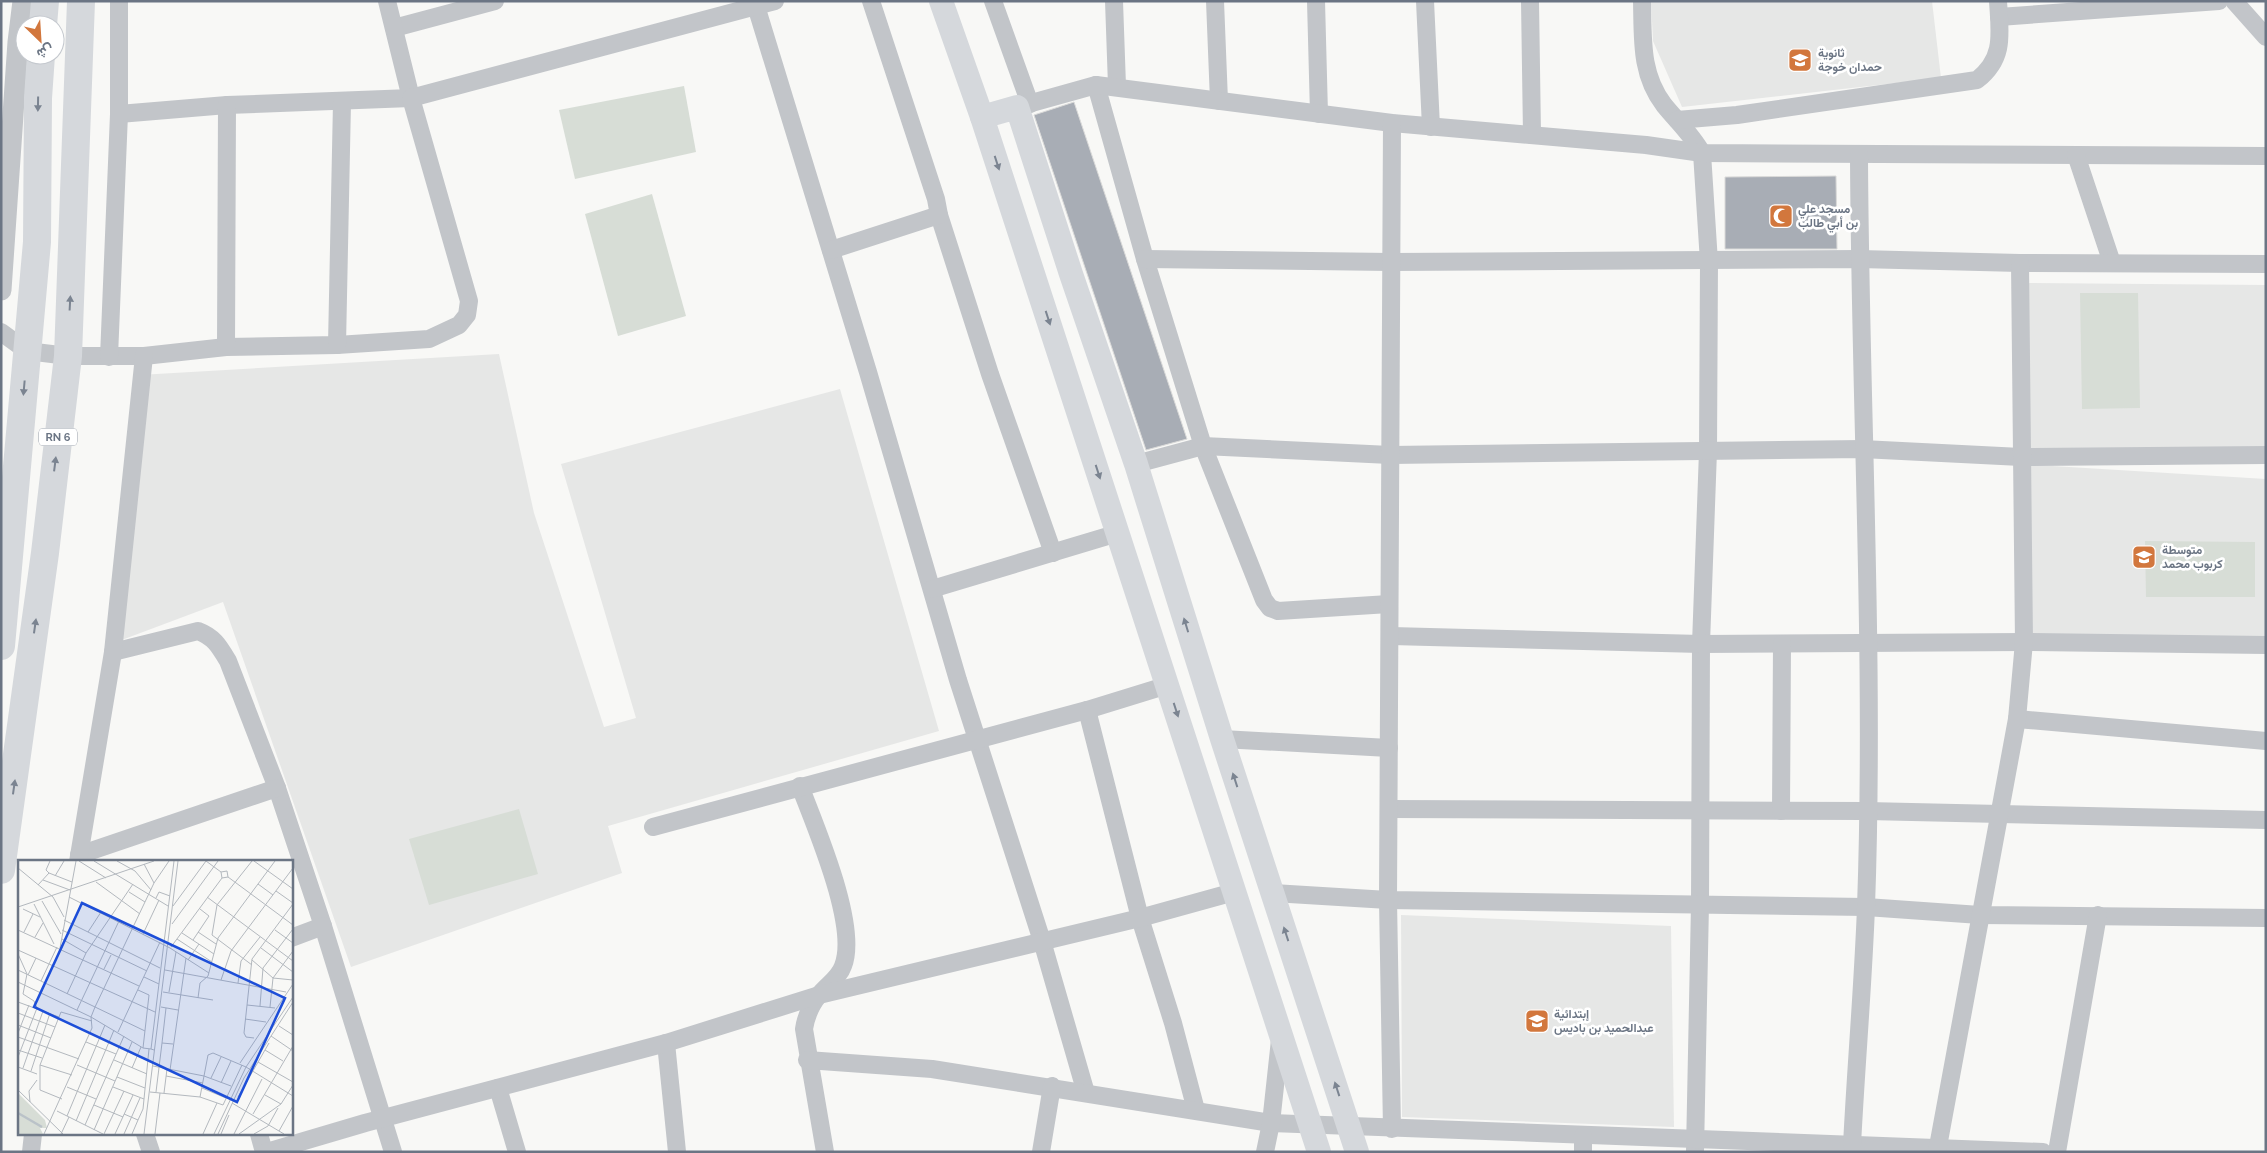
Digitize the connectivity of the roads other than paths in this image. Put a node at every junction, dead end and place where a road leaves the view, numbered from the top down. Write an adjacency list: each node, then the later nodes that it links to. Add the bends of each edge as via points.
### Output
1 (23, 1): 54 (street)
2 (45, 1): 23 (main road)
3 (81, 1): 59 (main road, RN 6, one-way to 3)
4 (119, 1): 34 (street)
5 (387, 1): 24 (street)
6 (494, 1): 24 (street)
7 (774, 1): 20 (street)
8 (872, 1): 45 (street)
9 (941, 1): 36 (main road)
10 (993, 1): 33 (street)
11 (1114, 1): 28 (street)
12 (1215, 1): 30 (street)
13 (1316, 1): 35 (street)
14 (1425, 1): 39 (street)
15 (1530, 1): 40 (street)
16 (1642, 1): 37 (street, via 1647,71 1663,103)
17 (2219, 1): 19 (street)
18 (2234, 1): 25 (street)
19 (2164, 4): 21 (street)
20 (756, 6): 29 (street); 46 (street)
21 (2088, 6): 22 (street)
22 (1998, 9): 37 (street, via 2000,44 1992,66 1976,80 1737,115)
23 (44, 15)
24 (394, 28): 29 (street)
25 (2266, 37)
26 (40, 65): 58 (main road, one-way to 58, via 37,242)
27 (1096, 85): 28 (street); 33 (street); 47 (street)
28 (1117, 86): 30 (street)
29 (411, 98): 31 (street); 56 (street, via 464,280 469,301 467,315 459,324 429,339)
30 (1219, 101): 35 (street)
31 (342, 102): 32 (street); 56 (street)
32 (227, 105): 34 (street); 57 (street)
33 (1023, 106): 36 (main road); 68 (main road, via 1070,274)
34 (118, 114): 61 (street)
35 (1319, 114): 38 (street)
36 (982, 117): 69 (main road, one-way to 69)
37 (1677, 120): 41 (street)
38 (1392, 123): 39 (street); 49 (street)
39 (1431, 127): 40 (street)
40 (1532, 135): 41 (street, via 1646,144)
41 (1702, 153): 42 (street); 50 (street)
42 (1859, 155): 43 (street); 48 (street)
43 (2076, 155): 44 (street); 52 (street)
44 (2266, 156)
45 (939, 215): 46 (street); 70 (street)
46 (831, 250): 71 (street)
47 (1145, 259): 49 (street); 62 (street)
48 (1859, 259): 50 (street); 51 (street); 63 (street)
49 (1391, 262): 50 (street); 65 (street)
50 (1709, 262): 64 (street)
51 (2020, 263): 52 (street); 67 (street)
52 (2112, 263): 53 (street)
53 (2266, 264)
54 (1, 290)
55 (1, 332): 58 (street)
56 (337, 345): 57 (street)
57 (226, 346): 60 (street)
58 (27, 351): 59 (street); 79 (main road, one-way to 79)
59 (68, 356): 61 (street); 98 (main road, RN 6, one-way to 59, via 45,553)
60 (144, 356): 61 (street); 80 (street)
61 (109, 357)
62 (1203, 446): 65 (street); 68 (street); 72 (street, via 1270,608 1289,611)
63 (1862, 449): 64 (street); 67 (street); 77 (street)
64 (1708, 451): 65 (street); 75 (street)
65 (1390, 455): 72 (street)
66 (2266, 455): 67 (street)
67 (2022, 457): 74 (street)
68 (1136, 464): 85 (main road, one-way to 68)
69 (1118, 533): 70 (street); 81 (main road)
70 (1053, 553): 71 (street)
71 (932, 589): 84 (street)
72 (1389, 604): 73 (street)
73 (1391, 636): 75 (street); 87 (street)
74 (2024, 642): 77 (street); 78 (street); 83 (street)
75 (1701, 644): 76 (street); 91 (street)
76 (1782, 644): 77 (street); 92 (street)
77 (1868, 644): 93 (street)
78 (2266, 645)
79 (1, 646)
80 (113, 652): 89 (street, via 188,632 208,635 228,661); 97 (street)
81 (1168, 685): 82 (street); 99 (main road, one-way to 99)
82 (1087, 710): 84 (street); 106 (street)
83 (2017, 719): 86 (street); 94 (street)
84 (977, 738): 88 (street); 110 (street)
85 (1222, 739): 87 (street); 100 (main road, one-way to 85)
86 (2266, 741)
87 (1389, 748): 90 (street)
88 (800, 786): 96 (street); 111 (street, via 817,831 846,930 847,956 843,968)
89 (277, 788): 97 (street); 108 (street)
90 (1389, 809): 91 (street); 101 (street)
91 (1699, 810): 92 (street); 102 (street)
92 (1781, 811): 93 (street)
93 (1867, 811): 94 (street); 103 (street)
94 (1999, 814): 95 (street); 104 (street)
95 (2266, 820)
96 (653, 827)
97 (79, 858)
98 (1, 870)
99 (1234, 892): 106 (street); 112 (main road)
100 (1273, 893): 101 (street); 122 (main road, one-way to 100)
101 (1388, 900): 102 (street); 123 (street)
102 (1700, 904): 103 (street); 129 (street)
103 (1866, 906): 104 (street); 128 (street)
104 (1980, 915): 105 (street); 130 (street)
105 (2098, 915): 107 (street); 143 (street)
106 (1140, 918): 110 (street); 118 (street)
107 (2266, 918)
108 (323, 926): 109 (street); 119 (street)
109 (292, 938)
110 (1042, 941): 111 (street); 117 (street)
111 (819, 995): 113 (street); 114 (street, via 807,1014 804,1029)
112 (1281, 1037): 120 (street); 121 (main road)
113 (666, 1043): 116 (street); 136 (street)
114 (807, 1060): 115 (street, via 932,1069); 137 (street)
115 (1052, 1086): 117 (street); 138 (street)
116 (498, 1088): 119 (street); 135 (street)
117 (1086, 1093): 118 (street)
118 (1196, 1110): 120 (street)
119 (382, 1118): 133 (street); 134 (street)
120 (1271, 1123): 121 (street); 139 (street)
121 (1311, 1125): 122 (street); 140 (main road)
122 (1350, 1127): 123 (street); 141 (main road)
123 (1392, 1129): 127 (street)
124 (33, 1136): 131 (street)
125 (146, 1136): 132 (street)
126 (259, 1136): 133 (street)
127 (1583, 1144): 129 (street)
128 (1852, 1145): 129 (street); 130 (street)
129 (1695, 1146)
130 (1938, 1150): 142 (street)
131 (31, 1152)
132 (151, 1152)
133 (266, 1152)
134 (393, 1152)
135 (518, 1152)
136 (677, 1152)
137 (825, 1152)
138 (1041, 1152)
139 (1265, 1152)
140 (1319, 1152)
141 (1358, 1152)
142 (2043, 1152)
143 (2057, 1152)

